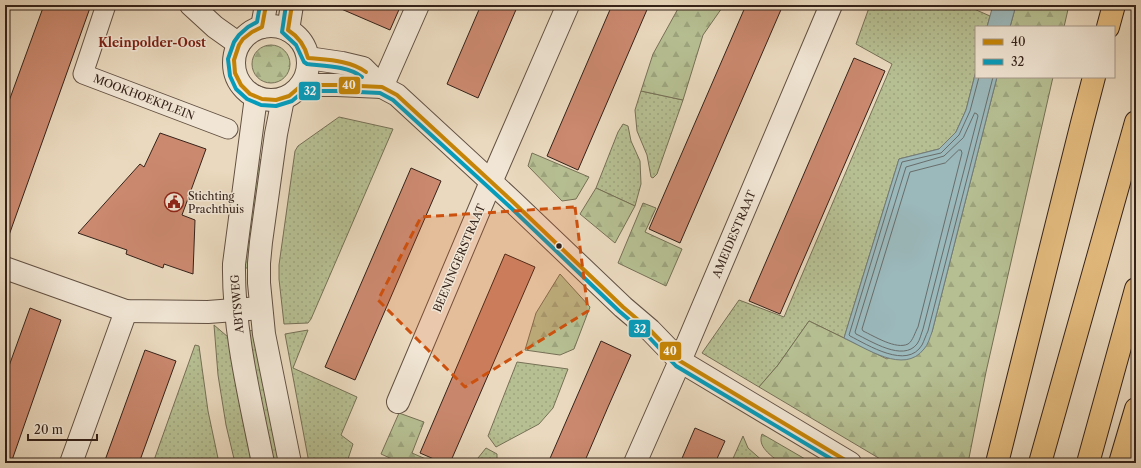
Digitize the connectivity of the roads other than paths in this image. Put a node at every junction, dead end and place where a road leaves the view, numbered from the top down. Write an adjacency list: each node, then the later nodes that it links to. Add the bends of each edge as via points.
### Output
1 (106, 5): 24 (street, MOOKHOEKPLEIN, via 84,74)
2 (191, 5): 14 (street)
3 (266, 5): 12 (street)
4 (292, 5): 13 (street)
5 (418, 5): 19 (street)
6 (568, 5): 25 (street, BEENINGERSTRAAT)
7 (831, 5): 31 (street, AMEIDESTRAAT)
8 (1104, 5): 10 (highway)
9 (1114, 5): 11 (highway)
10 (1100, 26)
11 (1108, 26)
12 (262, 27): 13 (street, via 276,26); 14 (street, via 249,33)
13 (288, 30): 15 (street, via 302,42)
14 (239, 44): 20 (street, via 234,56 234,68 241,85)
15 (308, 58): 18 (street, via 308,72); 19 (street, via 363,68)
16 (1091, 78): 23 (highway)
17 (1094, 78): 23 (highway)
18 (302, 85): 19 (street); 21 (street)
19 (382, 87): 25 (street, via 397,95)
20 (256, 97): 21 (street, via 269,101); 29 (street, ABTSWEG, via 234,264)
21 (283, 99): 28 (street, via 261,242)
22 (1136, 122): 40 (highway)
23 (1082, 123): 39 (highway)
24 (228, 129)
25 (491, 182): 31 (street); 32 (street, BEENINGERSTRAAT)
26 (5, 268): 30 (street)
27 (1136, 289): 41 (highway)
28 (261, 308): 29 (street); 36 (street)
29 (235, 310): 30 (street); 35 (street, ABTSWEG)
30 (126, 312): 34 (street)
31 (680, 361): 37 (street, AMEIDESTRAAT); 38 (street)
32 (398, 402)
33 (1136, 408): 42 (highway)
34 (72, 463)
35 (263, 463)
36 (290, 463)
37 (636, 463)
38 (850, 463)
39 (997, 463)
40 (1040, 463)
41 (1088, 463)
42 (1120, 463)

